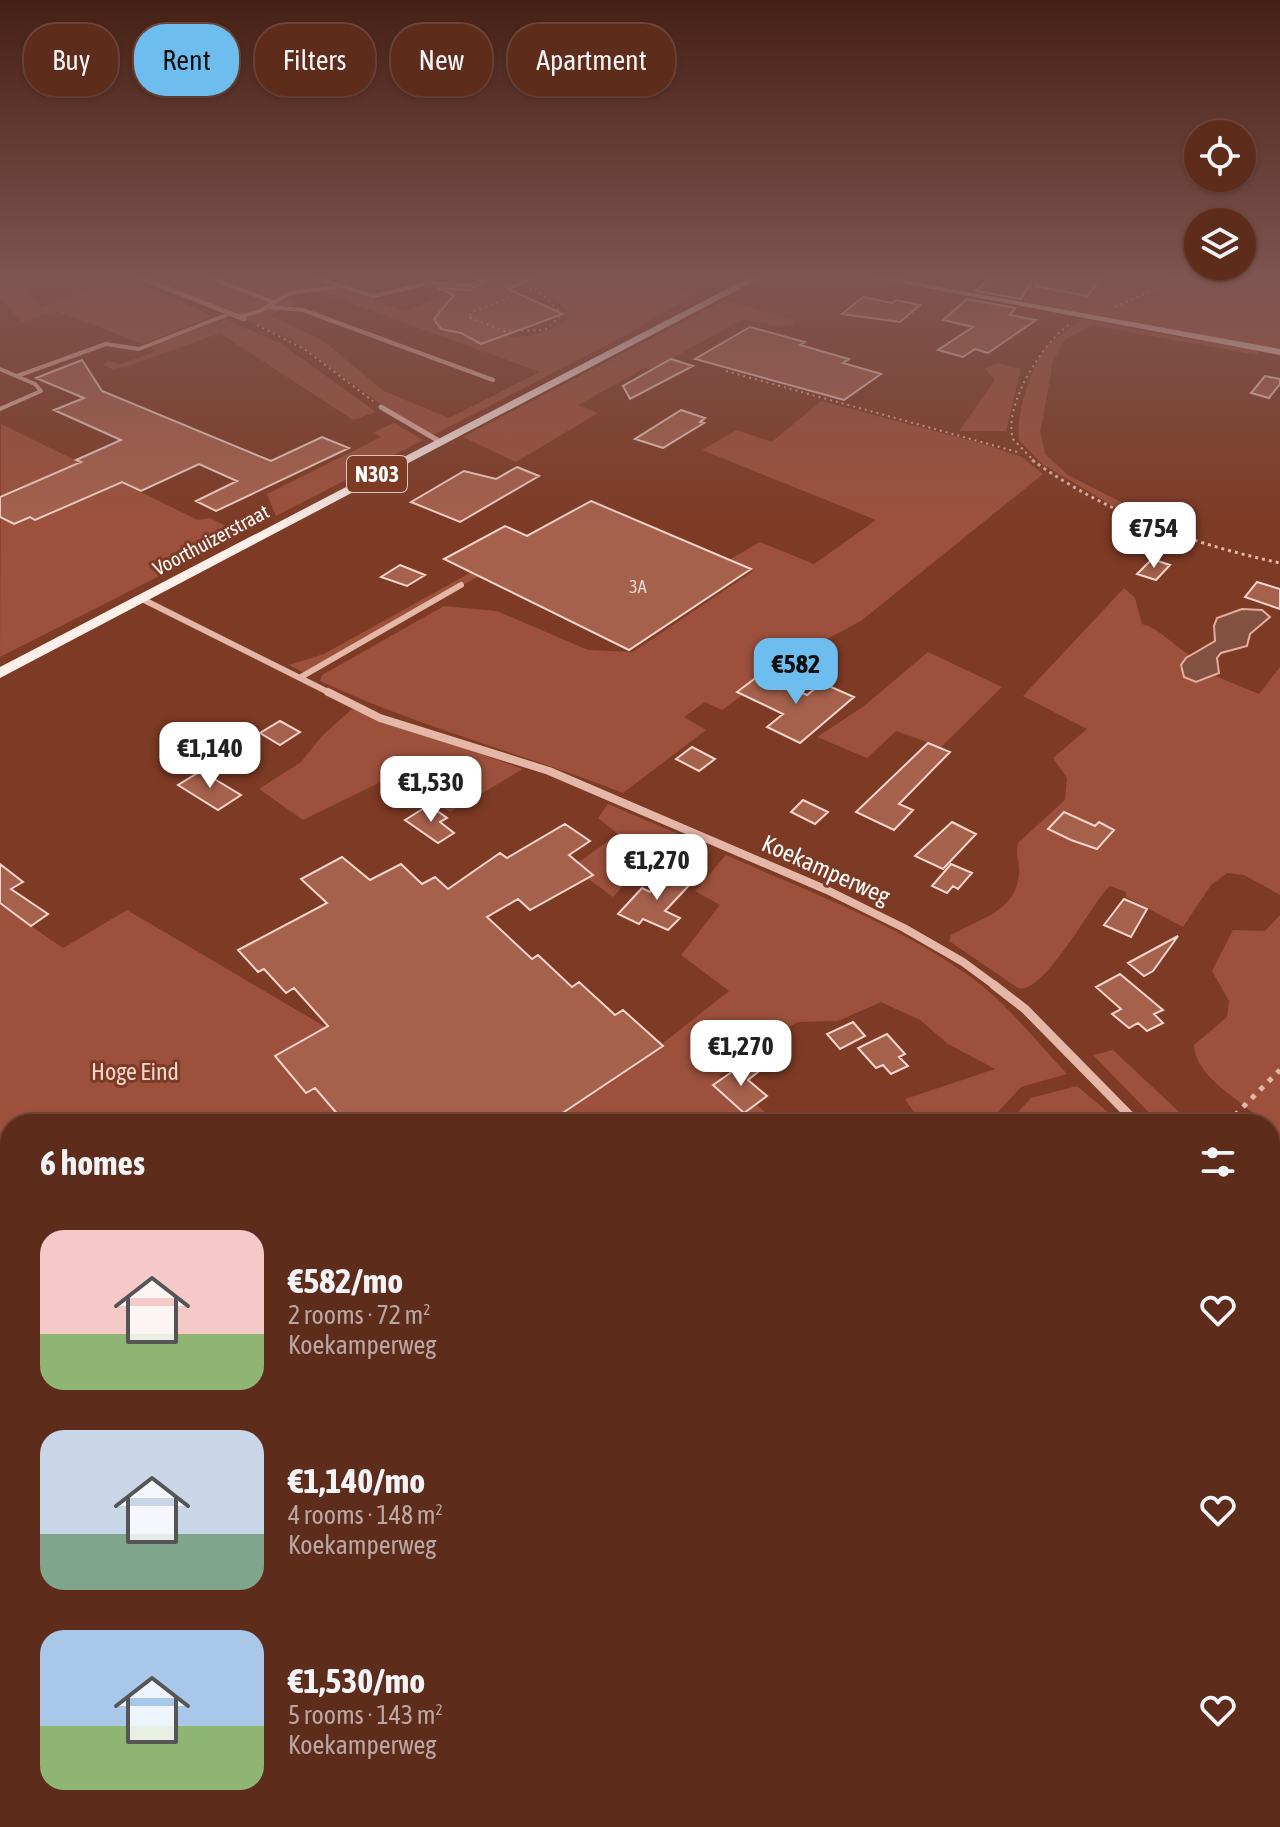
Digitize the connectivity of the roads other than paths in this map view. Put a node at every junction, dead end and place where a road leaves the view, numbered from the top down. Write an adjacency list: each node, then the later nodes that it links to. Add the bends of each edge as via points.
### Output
1 (52, 363): 5 (lane)
2 (448, 363): 6 (lane)
3 (590, 363): 9 (main road, Voorthuizerstraat / N303)
4 (0, 369): 5 (lane)
5 (17, 376): 8 (lane, via 41,391)
6 (493, 380)
7 (381, 407): 9 (street)
8 (0, 409)
9 (439, 441): 11 (main road, Voorthuizerstraat / N303)
10 (461, 585): 13 (street)
11 (142, 599): 12 (main road, Voorthuizerstraat / N303); 13 (street, Koekamperweg)
12 (0, 673)
13 (301, 677): 14 (street, Koekamperweg, via 380,718 549,771 904,928 963,962 1025,1009)
14 (1128, 1114)

